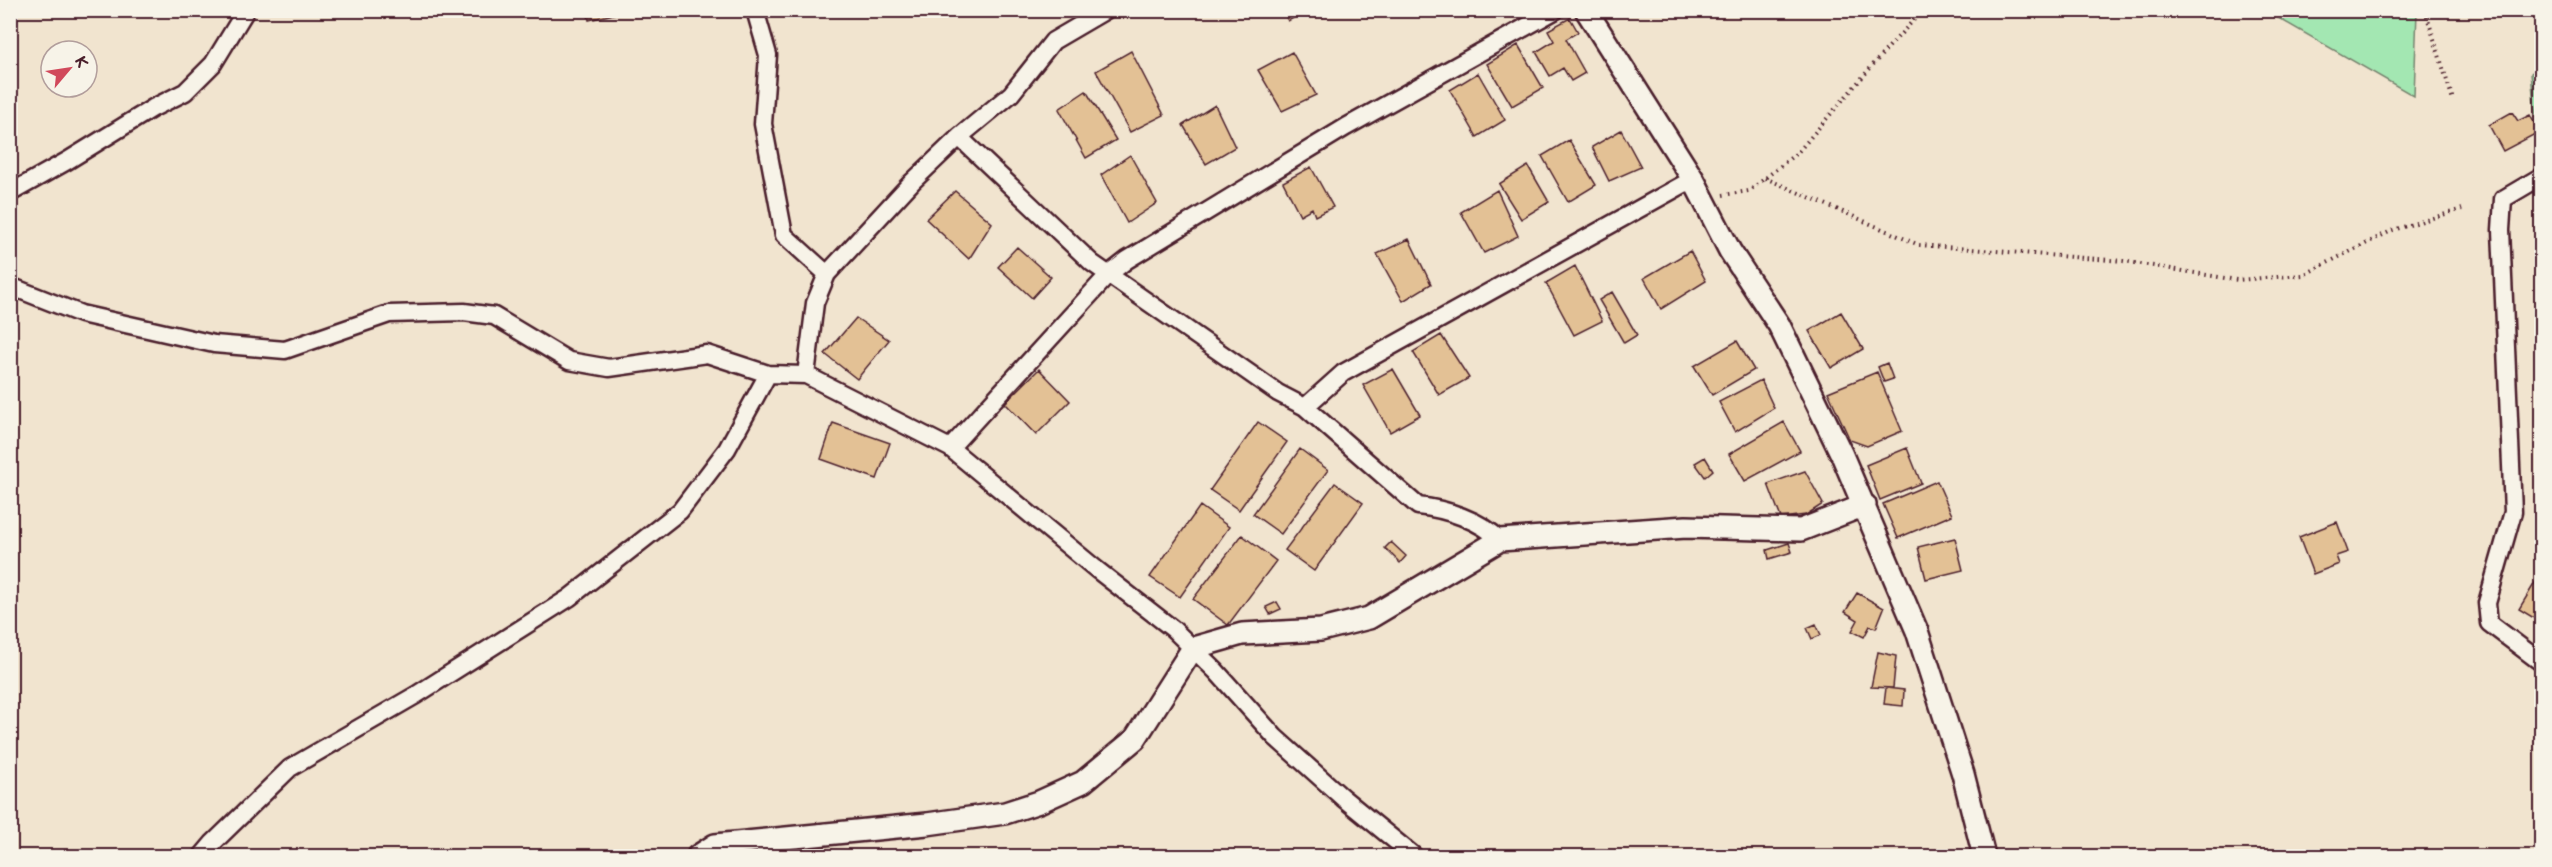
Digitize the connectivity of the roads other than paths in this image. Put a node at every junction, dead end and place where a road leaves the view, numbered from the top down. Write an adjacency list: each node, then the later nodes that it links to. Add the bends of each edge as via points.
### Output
1 (246, 10): 9 (street, via 213,64 185,92)
2 (755, 10): 10 (street, via 768,55 763,124 784,235)
3 (1106, 10): 6 (street, via 1053,41 1011,94)
4 (1556, 10): 11 (street, via 1346,127)
5 (1586, 10): 8 (street)
6 (959, 137): 10 (street); 11 (street, via 1092,263)
7 (2541, 176): 20 (street, via 2503,199 2513,512 2487,603 2489,623)
8 (1697, 189): 15 (street, via 1343,373); 17 (street, via 1730,251 1779,325)
9 (10, 193)
10 (827, 274): 14 (street, via 815,303)
11 (1109, 274): 15 (street, via 1278,393); 16 (street)
12 (10, 286): 13 (street, via 81,314 214,344 285,350 388,314 464,312 494,316 569,361 609,368 707,354)
13 (768, 375): 14 (street); 21 (street, via 727,449 680,511 568,598 416,695 290,768)
14 (806, 375): 16 (street)
15 (1305, 407): 18 (street, via 1418,506 1439,508 1489,529)
16 (950, 448): 19 (street)
17 (1865, 505): 18 (street, via 1801,530 1686,527); 24 (street, via 1917,631 1963,774)
18 (1500, 540): 19 (street, via 1369,618 1322,630 1242,634)
19 (1193, 648): 22 (street, via 1135,739 1083,782 1039,802 1005,813 927,824 715,845); 23 (street, via 1275,737)
20 (2541, 663)
21 (202, 856)
22 (698, 856)
23 (1414, 856)
24 (1984, 856)

